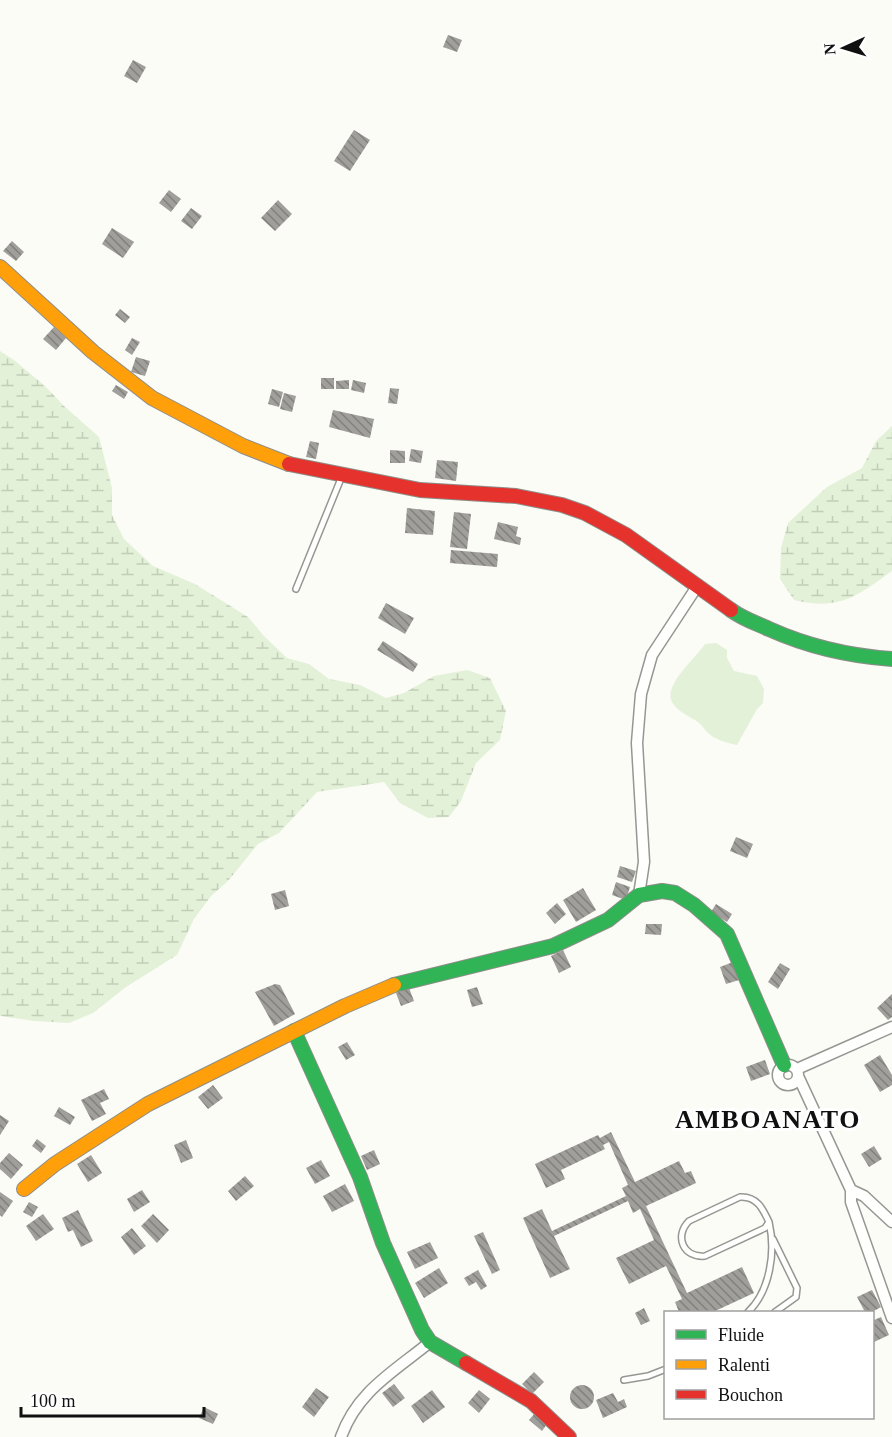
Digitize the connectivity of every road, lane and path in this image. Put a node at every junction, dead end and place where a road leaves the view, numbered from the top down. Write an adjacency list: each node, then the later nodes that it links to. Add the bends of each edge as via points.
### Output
1 (0, 267): 2 (street, via 104,363 155,400 261,455)
2 (342, 475): 3 (street, via 427,490 558,504 618,530); 4 (lane)
3 (698, 585): 5 (street, via 740,616 795,642 847,656); 6 (street, via 652,655 641,694 636,743 644,861)
4 (296, 590)
5 (892, 660)
6 (639, 895): 8 (street, via 608,920 553,946 387,987); 9 (street, via 662,891 675,894 727,934)
7 (892, 1027): 9 (street)
8 (294, 1031): 10 (street, via 148,1104 55,1164); 18 (street, via 360,1177 383,1243)
9 (793, 1070): 11 (street)
10 (24, 1190)
11 (851, 1190): 13 (street, via 864,1196); 17 (street, via 851,1203)
12 (769, 1222): 12 (lane, via 757,1232 705,1256 695,1257 683,1246 681,1235 689,1221 740,1197 755,1200); 14 (lane)
13 (892, 1222)
14 (773, 1237): 15 (lane, via 768,1283); 16 (lane, via 797,1288 796,1297)
15 (749, 1311)
16 (776, 1311)
17 (892, 1318)
18 (430, 1342): 21 (street, via 364,1397 348,1418); 22 (street, via 531,1401)
19 (664, 1370): 20 (lane)
20 (624, 1380)
21 (341, 1437)
22 (569, 1437)

